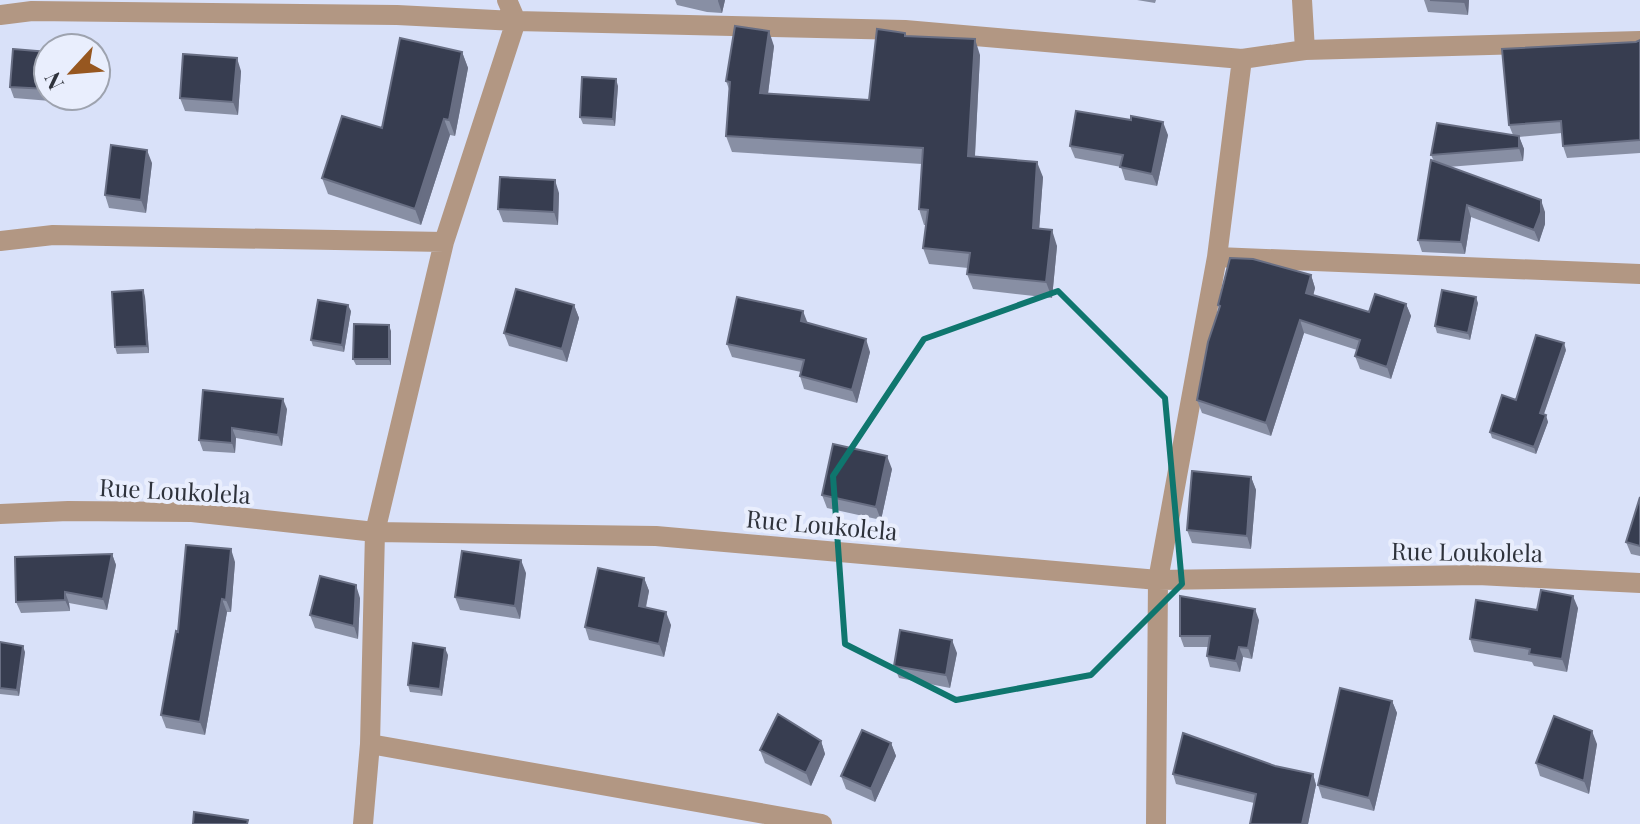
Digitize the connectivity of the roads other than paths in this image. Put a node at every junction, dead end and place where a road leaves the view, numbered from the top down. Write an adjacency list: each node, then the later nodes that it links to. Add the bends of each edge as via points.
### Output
1 (507, 0): 4 (street)
2 (1302, 0): 6 (street)
3 (0, 15): 4 (street, via 159,12)
4 (516, 21): 7 (street, via 905,30); 9 (street)
5 (1640, 41): 6 (street)
6 (1305, 50): 7 (street)
7 (1242, 59): 10 (street)
8 (0, 241): 9 (street, via 53,235)
9 (444, 242): 13 (street)
10 (1217, 257): 11 (street); 14 (street)
11 (1640, 274)
12 (0, 514): 13 (street, Rue Loukolela, via 192,512)
13 (375, 532): 14 (street, Rue Loukolela, via 656,536); 16 (street)
14 (1158, 580): 15 (street, Rue Loukolela, via 1478,575); 19 (street)
15 (1640, 583)
16 (370, 744): 17 (street); 18 (street)
17 (363, 824)
18 (822, 824)
19 (1156, 824)

